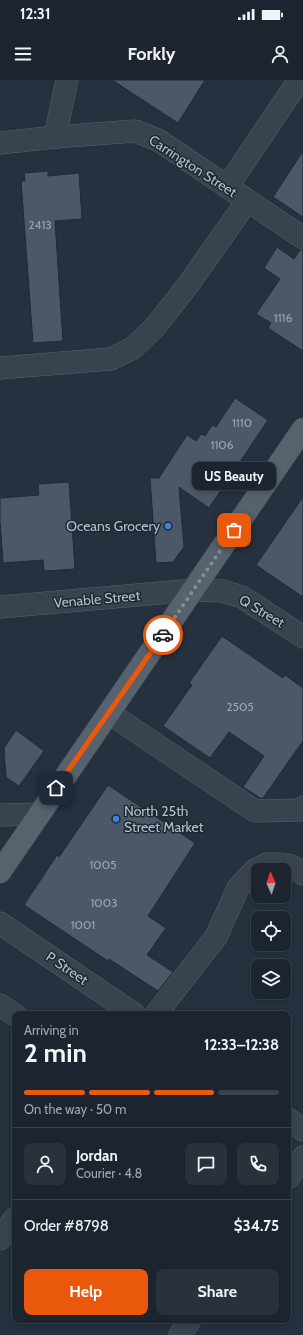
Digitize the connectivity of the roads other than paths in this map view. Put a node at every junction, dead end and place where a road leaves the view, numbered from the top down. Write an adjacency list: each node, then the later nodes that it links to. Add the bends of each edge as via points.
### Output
1 (67, 80): 3 (street)
2 (299, 80): 5 (street)
3 (55, 137): 4 (street, Carrington Street); 5 (street, Carrington Street, via 135,131 158,140)
4 (0, 143)
5 (227, 186): 6 (street, Carrington Street)
6 (247, 201): 7 (street, Carrington Street); 8 (street, via 188,285 155,327 134,348 111,359)
7 (303, 238)
8 (0, 368)
9 (303, 429): 10 (main road)
10 (194, 590): 11 (street, Venable Street); 12 (street, Q Street, via 222,591 242,597); 13 (main road)
11 (0, 607)
12 (303, 637)
13 (109, 713): 14 (street, via 255,811); 15 (main road)
14 (302, 809)
15 (39, 814): 16 (street); 17 (main road)
16 (0, 815)
17 (0, 872)
18 (303, 874): 22 (street, via 292,866 277,864 267,864 255,870 238,888 216,937)
19 (0, 923): 21 (street, P Street)
20 (0, 1005): 23 (street)
21 (130, 1011)
22 (158, 1011)
23 (12, 1013)
24 (291, 1121): 25 (street)
25 (303, 1130)
26 (303, 1157): 27 (street)
27 (291, 1174)
28 (12, 1222): 29 (street)
29 (0, 1239)
30 (188, 1323): 31 (street)
31 (180, 1335)

